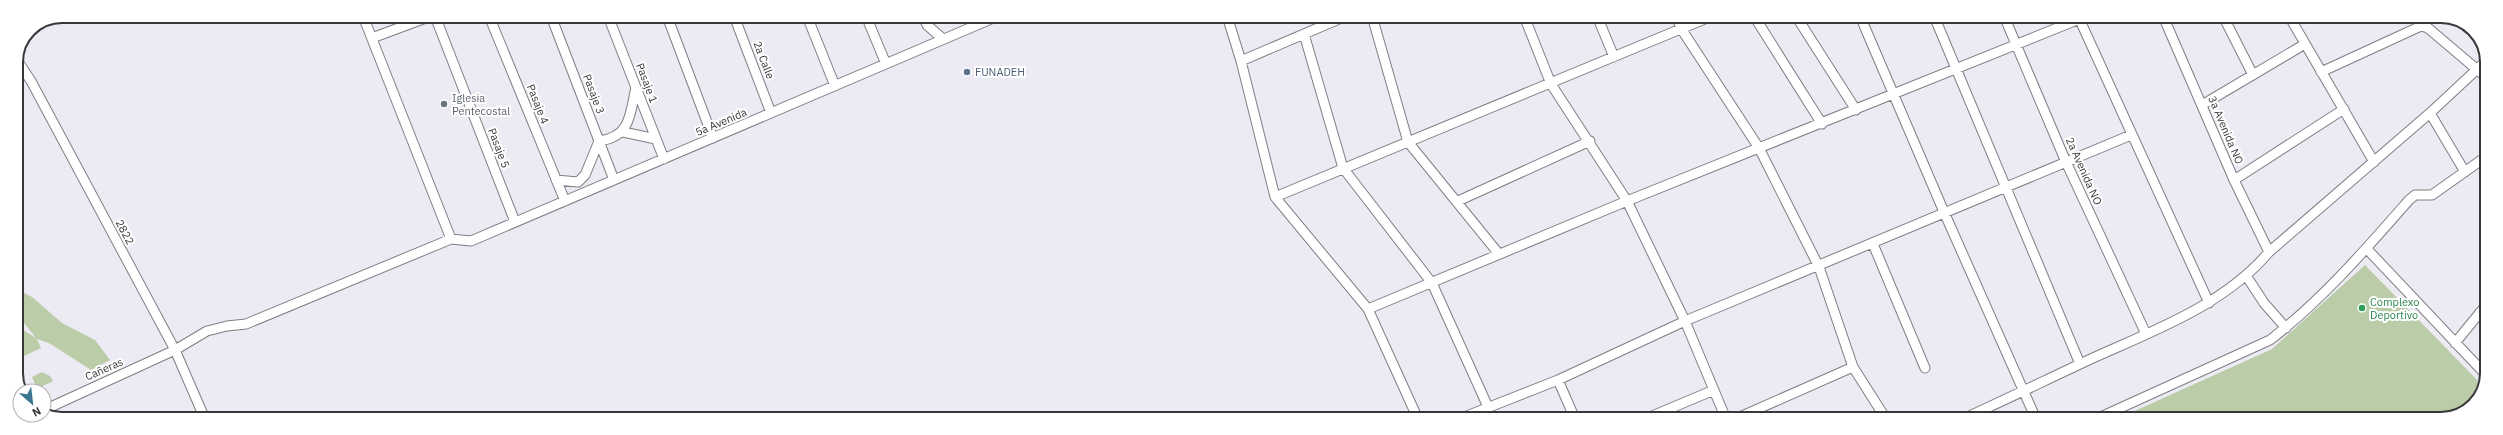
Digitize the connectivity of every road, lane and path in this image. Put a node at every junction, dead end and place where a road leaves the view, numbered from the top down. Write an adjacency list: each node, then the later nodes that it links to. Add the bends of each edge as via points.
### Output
1 (366, 23): 32 (street)
2 (412, 23): 32 (street)
3 (438, 23): 79 (street, Pasaje 5)
4 (492, 23): 70 (street, Pasaje 4)
5 (554, 23): 61 (street, Pasaje 3)
6 (611, 23): 48 (street, Pasaje 1)
7 (670, 23): 58 (street)
8 (737, 23): 53 (street, 2a Calle)
9 (810, 23): 47 (street)
10 (869, 23): 38 (street)
11 (926, 23): 33 (street)
12 (977, 23): 33 (street, 5a Avenida)
13 (1229, 23): 37 (street)
14 (1330, 23): 31 (street)
15 (1374, 23): 62 (street)
16 (1527, 23): 46 (street)
17 (1600, 23): 36 (street)
18 (1679, 23): 30 (street)
19 (1697, 23): 30 (street)
20 (1758, 23): 55 (street)
21 (1800, 23): 52 (street)
22 (1863, 23): 49 (street)
23 (1937, 23): 41 (street)
24 (2007, 23): 35 (street, 2a Avenida NO)
25 (2069, 23): 35 (street)
26 (2083, 23): 57 (street)
27 (2166, 23): 50 (street, 3a Avenida NO)
28 (2227, 23): 45 (street)
29 (2293, 23): 34 (street)
30 (1682, 30): 36 (street); 63 (street)
31 (1304, 34): 37 (street); 68 (street)
32 (372, 38): 80 (street)
33 (943, 40): 38 (street, 5a Avenida)
34 (2305, 44): 43 (street); 45 (street)
35 (2016, 45): 41 (street); 66 (street, 2a Avenida NO)
36 (1614, 57): 46 (street)
37 (1241, 61): 74 (street)
38 (886, 64): 47 (street, 5a Avenida)
39 (2480, 66): 42 (street)
40 (23, 69): 95 (street, 2822)
41 (1956, 69): 49 (street); 73 (street)
42 (2476, 70): 43 (street, via 2428,28 2421,26); 44 (street); 54 (street)
43 (2321, 72): 51 (street)
44 (2480, 73)
45 (2253, 75): 50 (street)
46 (1550, 84): 60 (street); 62 (street)
47 (835, 86): 53 (street, 5a Avenida)
48 (636, 87): 56 (street, via 629,119); 59 (street, Pasaje 1)
49 (1894, 95): 52 (street); 78 (street)
50 (2202, 105): 72 (street, 3a Avenida NO)
51 (2344, 109): 67 (street); 72 (street)
52 (1856, 110): 55 (street)
53 (771, 113): 58 (street, 5a Avenida)
54 (2430, 113): 67 (street); 69 (street)
55 (1822, 124): 63 (street)
56 (623, 132): 59 (street); 61 (street, via 613,140)
57 (2131, 135): 66 (street); 88 (street)
58 (713, 138): 64 (street, 5a Avenida)
59 (656, 139): 64 (street, Pasaje 1)
60 (1590, 141): 76 (street); 77 (street)
61 (599, 142): 70 (street, via 585,175 578,182); 71 (street, Pasaje 3)
62 (1408, 142): 68 (street); 76 (street)
63 (1758, 148): 77 (street); 85 (street)
64 (664, 159): 71 (street, 5a Avenida)
65 (2480, 161): 69 (street)
66 (2066, 162): 73 (street); 93 (street, 2a Avenida NO)
67 (2374, 162): 83 (street)
68 (1343, 168): 74 (street); 87 (street)
69 (2465, 172): 82 (street, via 2432,195 2412,197)
70 (556, 180): 75 (street, Pasaje 4)
71 (614, 180): 75 (street, 5a Avenida)
72 (2234, 180): 83 (street, 3a Avenida NO)
73 (2005, 187): 78 (street); 96 (street)
74 (1275, 197): 89 (street)
75 (565, 201): 79 (street, 5a Avenida)
76 (1458, 201): 84 (street)
77 (1627, 201): 84 (street); 91 (street)
78 (1944, 212): 81 (street); 102 (street)
79 (515, 222): 80 (street, 5a Avenida, via 471,241)
80 (451, 239): 95 (street, Cañeras, via 246,324 207,331)
81 (1873, 244): 85 (street); 98 (street)
82 (2367, 248): 92 (street); 94 (street)
83 (2269, 252): 86 (street)
84 (1499, 254): 87 (street)
85 (1819, 266): 91 (street); 97 (street)
86 (2247, 277): 88 (street); 92 (street, via 2264,303)
87 (1432, 283): 89 (street); 104 (street)
88 (2209, 302): 93 (street)
89 (1368, 309): 106 (street)
90 (2480, 313): 94 (street)
91 (1685, 321): 100 (street); 101 (street)
92 (2286, 328): 115 (street, via 2270,340)
93 (2146, 334): 96 (street)
94 (2455, 343): 99 (street)
95 (175, 350): 103 (street, Cañeras); 105 (street, 2822)
96 (2080, 364): 102 (street)
97 (1853, 367): 111 (street); 112 (street)
98 (1925, 368)
99 (2480, 369)
100 (1558, 380): 104 (street); 108 (street)
101 (1714, 390): 109 (street); 110 (street)
102 (2023, 392): 113 (street); 114 (street)
103 (52, 406)
104 (1488, 407): 107 (street)
105 (202, 412)
106 (1415, 412)
107 (1476, 412)
108 (1572, 412)
109 (1662, 412)
110 (1723, 412)
111 (1752, 412)
112 (1882, 412)
113 (1979, 412)
114 (2033, 412)
115 (2111, 412)

